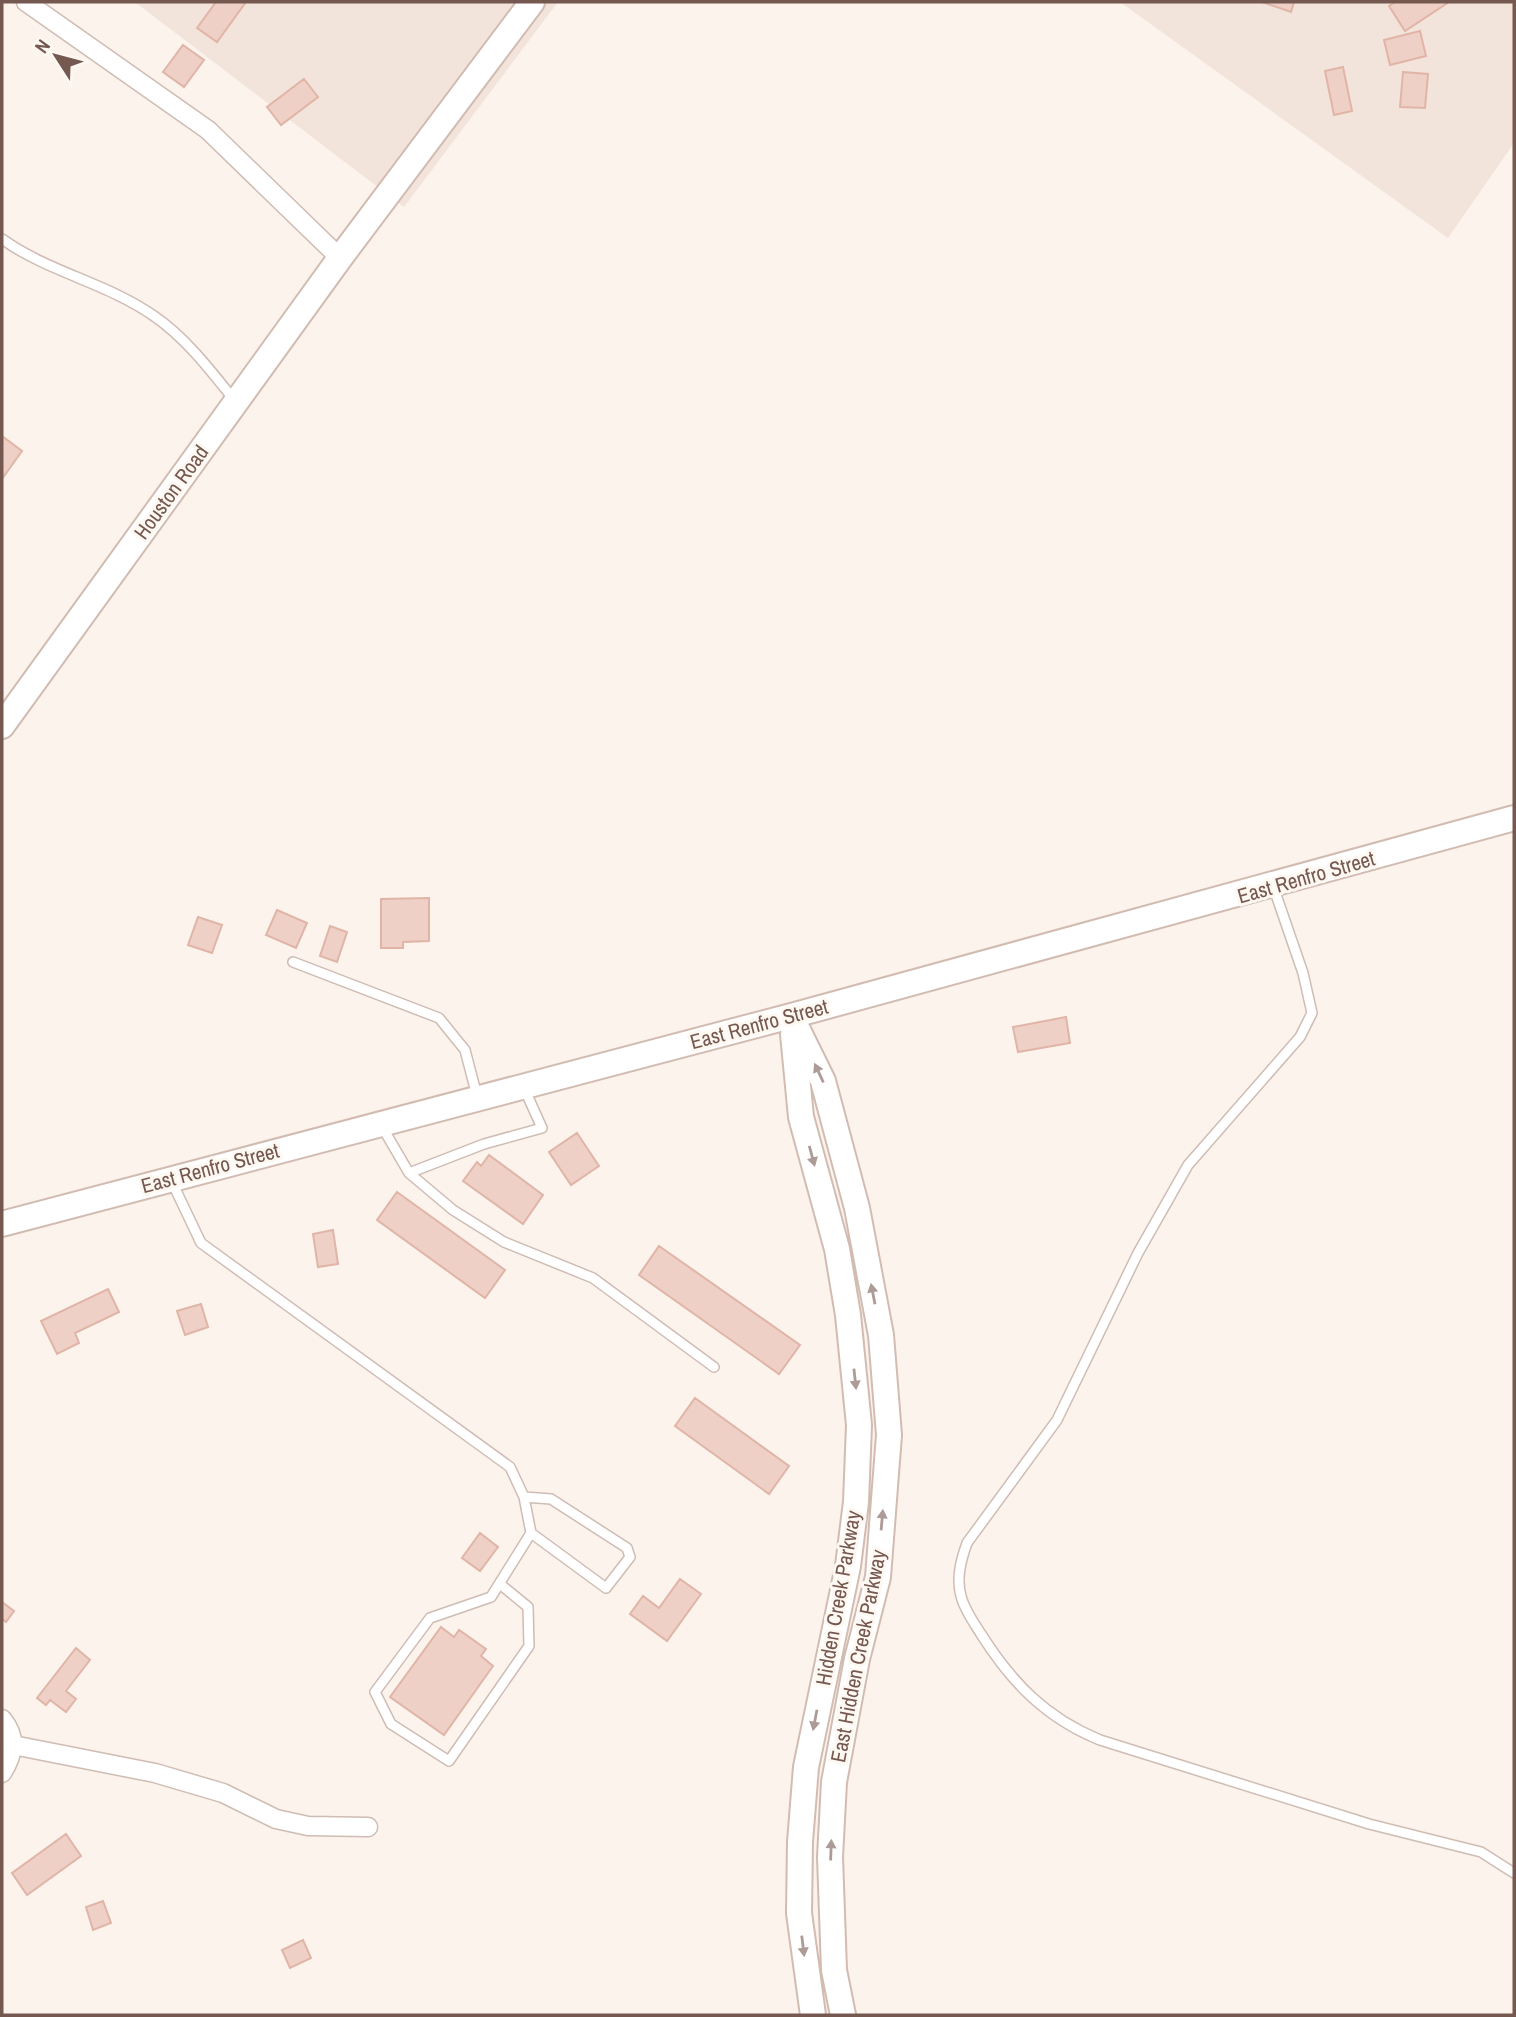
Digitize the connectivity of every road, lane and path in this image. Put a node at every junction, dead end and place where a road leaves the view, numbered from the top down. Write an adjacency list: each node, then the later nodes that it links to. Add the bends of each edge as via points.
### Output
1 (26, 2): 4 (street, via 208,130)
2 (532, 2): 4 (main road, Houston Road)
3 (2, 239): 5 (lane, via 26,256 154,316 198,356)
4 (340, 258): 5 (main road, Houston Road)
5 (236, 402): 6 (main road, Houston Road)
6 (2, 726)
7 (1514, 818): 8 (main road, East Renfro Street)
8 (1273, 886): 10 (main road, East Renfro Street); 25 (lane, via 1312,1013 1300,1037 1204,1146 1170,1194 1057,1420 967,1543 959,1564 960,1596 1016,1683 1068,1727 1369,1824 1481,1852)
9 (293, 962): 12 (lane, via 439,1018 465,1050)
10 (791, 1016): 11 (main road, East Renfro Street); 26 (main road, Hidden Creek Parkway, one-way to 26, via 801,1117 837,1249 846,1302 859,1425 848,1566 806,1768 800,1842 799,1913); 27 (main road, East Hidden Creek Parkway, one-way to 10, via 834,1970 830,1857 834,1782 878,1577 888,1448 881,1335 857,1208 823,1082)
11 (523, 1086): 12 (main road, East Renfro Street); 14 (lane, via 542,1128)
12 (478, 1098): 13 (main road, East Renfro Street)
13 (381, 1124): 14 (lane); 15 (main road, East Renfro Street)
14 (409, 1172): 17 (lane, via 453,1210 505,1242 593,1278)
15 (170, 1178): 16 (main road, East Renfro Street); 18 (lane, via 201,1243 510,1467)
16 (2, 1224)
17 (714, 1367)
18 (524, 1497): 19 (lane); 19 (lane, via 551,1499 627,1548 631,1557 606,1588)
19 (531, 1533): 20 (lane)
20 (499, 1584): 20 (lane, via 491,1597 430,1618 376,1692 391,1724 449,1761 529,1646 528,1607)
21 (2, 1719): 22 (street)
22 (13, 1745): 23 (street); 24 (street, via 155,1773 223,1793 276,1819 307,1826)
23 (2, 1773)
24 (368, 1827)
25 (1514, 1873)
26 (813, 2015)
27 (842, 2015)

